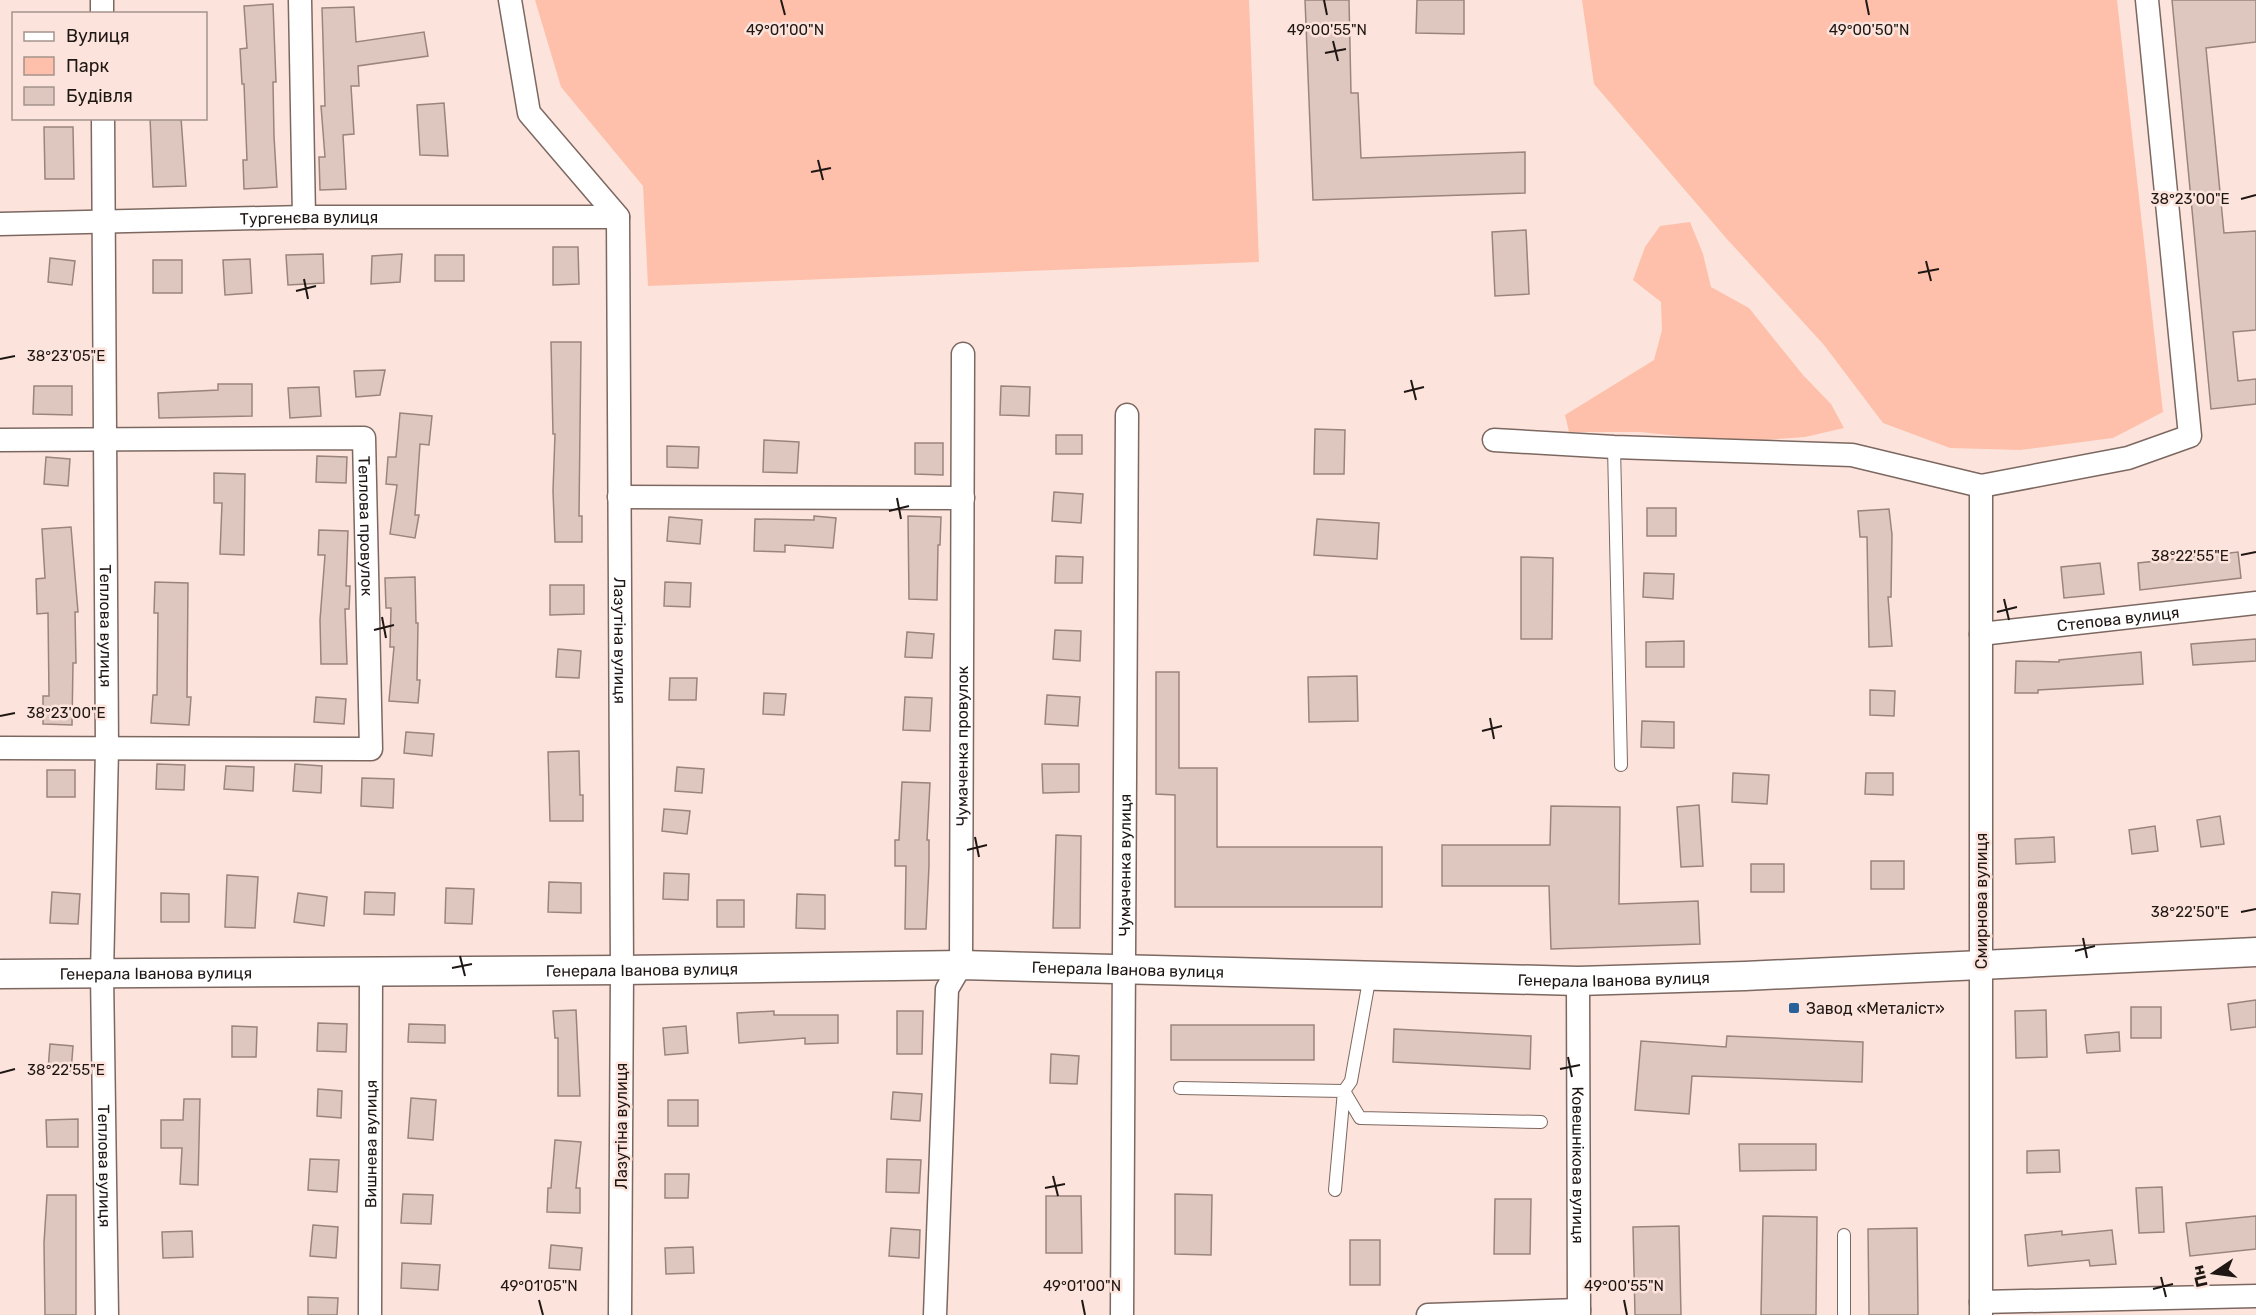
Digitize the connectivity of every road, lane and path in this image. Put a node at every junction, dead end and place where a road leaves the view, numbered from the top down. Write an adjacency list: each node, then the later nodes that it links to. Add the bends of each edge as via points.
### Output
1 (300, 0): 5 (street)
2 (510, 0): 6 (street, via 529,113)
3 (2147, 0): 15 (street, via 2190,436 2128,458)
4 (103, 120): 7 (street, Теплова вулиця)
5 (304, 217): 6 (street, Тургенєва вулиця); 7 (street, Тургенєва вулиця)
6 (618, 217): 16 (street, Лазутіна вулиця)
7 (105, 223): 8 (street, Тургенєва вулиця); 11 (street, Теплова вулиця)
8 (0, 224)
9 (963, 354): 17 (street, Чумаченка провулок)
10 (1127, 415): 26 (street, Чумаченка вулиця)
11 (105, 440): 13 (street, Теплова провулок); 21 (street, Теплова вулиця); 21 (street, Теплова провулок, via 364,438 370,749)
12 (1494, 440): 14 (street)
13 (0, 441)
14 (1614, 447): 15 (street, via 1852,455); 22 (lane)
15 (1981, 486): 19 (street, Смирнова вулиця)
16 (619, 497): 17 (street); 27 (street, Лазутіна вулиця)
17 (963, 498): 24 (street, Чумаченка провулок)
18 (2256, 603): 19 (street, Степова вулиця)
19 (1981, 634): 25 (street, Смирнова вулиця)
20 (0, 748): 21 (street, Теплова провулок)
21 (106, 749): 30 (street, Теплова вулиця)
22 (1621, 765)
23 (2256, 952): 25 (street, Генерала Іванова вулиця)
24 (961, 965): 26 (street, Генерала Іванова вулиця); 27 (street, Генерала Іванова вулиця); 44 (street, Чумаченка провулок, via 947,989)
25 (1981, 965): 32 (street, Генерала Іванова вулиця); 39 (street, Смирнова вулиця)
26 (1124, 969): 31 (street, Генерала Іванова вулиця); 45 (street, Чумаченка вулиця)
27 (622, 970): 28 (street, Генерала Іванова вулиця); 43 (street, Лазутіна вулиця)
28 (371, 972): 30 (street, Генерала Іванова вулиця); 42 (street, Вишнева вулиця)
29 (0, 974): 30 (street, Генерала Іванова вулиця)
30 (102, 974): 41 (street, Теплова вулиця)
31 (1370, 975): 32 (street, Генерала Іванова вулиця); 34 (lane, via 1351,1081)
32 (1578, 981): 40 (street, Ковешнікова вулиця)
33 (1180, 1088): 34 (lane)
34 (1344, 1090): 35 (lane, via 1360,1118); 36 (lane)
35 (1540, 1122)
36 (1335, 1190)
37 (1844, 1235): 47 (lane)
38 (2256, 1296): 39 (street)
39 (1981, 1309)
40 (1579, 1313): 46 (street)
41 (107, 1315)
42 (370, 1315)
43 (620, 1315)
44 (935, 1315)
45 (1122, 1315)
46 (1428, 1315)
47 (1844, 1315)

